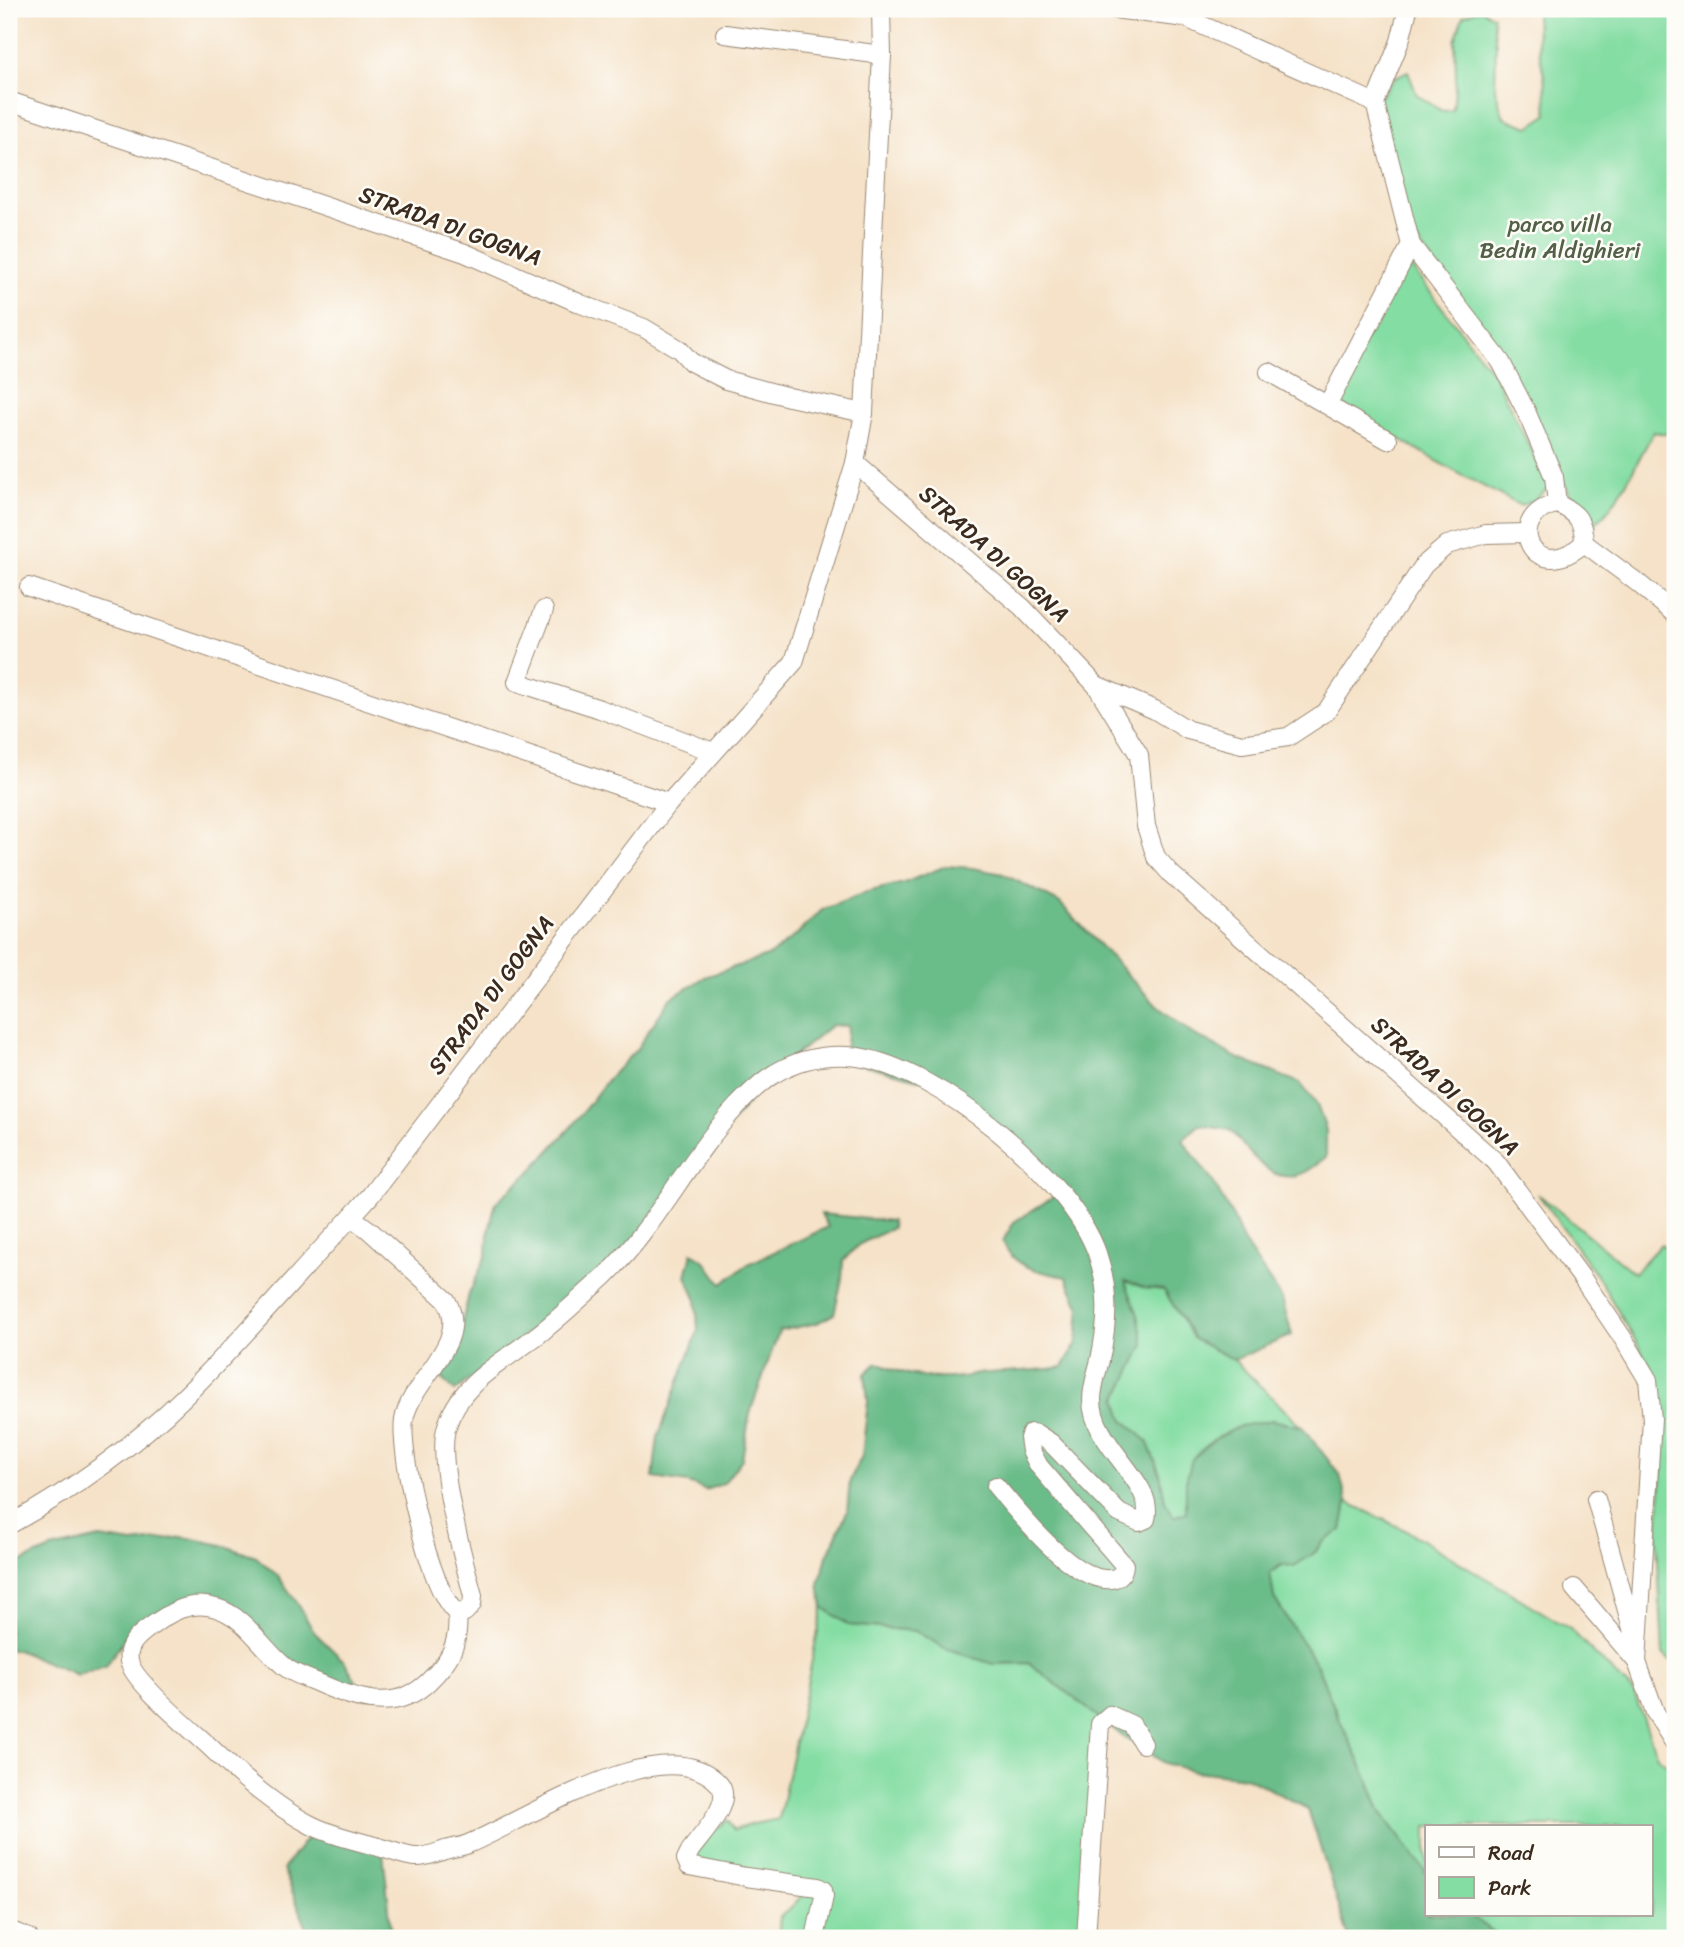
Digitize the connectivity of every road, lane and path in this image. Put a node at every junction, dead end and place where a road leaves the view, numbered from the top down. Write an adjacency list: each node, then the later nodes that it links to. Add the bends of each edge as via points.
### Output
1 (881, 9): 5 (street, STRADA DI GOGNA)
2 (1114, 9): 7 (street, via 1186,18)
3 (1408, 9): 7 (street)
4 (725, 34): 5 (street)
5 (882, 55): 11 (street, STRADA DI GOGNA)
6 (9, 101): 11 (street, STRADA DI GOGNA, via 465,253 644,328 691,362 726,380)
7 (1375, 103): 8 (street)
8 (1411, 245): 10 (street); 14 (street, via 1501,362 1554,477)
9 (1269, 372): 10 (street)
10 (1328, 404): 12 (street)
11 (864, 414): 13 (street, STRADA DI GOGNA)
12 (1388, 440)
13 (855, 463): 20 (street, STRADA DI GOGNA, via 1022,607); 21 (street, STRADA DI GOGNA, via 794,662)
14 (1557, 504): 15 (street, via 1536,514); 16 (street, via 1578,517)
15 (1527, 533): 16 (street, via 1530,546 1541,557 1556,560); 20 (street, STRADA DI GOGNA, via 1486,534 1460,541 1447,545 1423,565 1326,712 1288,737 1242,744 1188,730 1156,710)
16 (1584, 544): 19 (street)
17 (29, 587): 22 (street)
18 (544, 610): 21 (street, via 517,682)
19 (1675, 614)
20 (1096, 685): 31 (street, STRADA DI GOGNA, via 1139,755 1146,826 1156,857 1496,1162 1582,1278 1648,1380 1652,1419)
21 (713, 752): 22 (street, STRADA DI GOGNA)
22 (668, 803): 23 (street, STRADA DI GOGNA)
23 (351, 1217): 28 (street, STRADA DI GOGNA, via 184,1397 118,1454); 30 (street, via 451,1309 452,1330 410,1403 403,1438 424,1541 445,1596)
24 (626, 1254): 25 (street, via 629,1260); 26 (street, via 703,1146 752,1090 772,1075 802,1060 835,1055 882,1064 933,1087 1015,1144 1084,1226 1103,1275 1108,1313 1092,1401 1101,1434 1145,1495 1148,1514 1139,1522 1119,1513 1051,1443 1031,1433 1031,1451 1039,1466 1124,1565 1118,1577 1096,1578 1062,1556); 30 (street, via 542,1332 490,1368 456,1405 446,1431 445,1452 449,1493 473,1596 465,1612)
25 (617, 1278)
26 (996, 1486)
27 (1596, 1500): 31 (street, STRADA DI GOGNA)
28 (9, 1525)
29 (1574, 1588): 31 (street, STRADA DI GOGNA)
30 (457, 1613): 36 (street, via 458,1635 444,1667 419,1691 384,1702 367,1701 295,1673 249,1629 221,1609 205,1605 190,1605 168,1614 137,1636 128,1659 155,1696 272,1801 313,1826 418,1858 467,1844 591,1784 654,1766 704,1773 719,1784 724,1800 690,1851 689,1866 818,1887 824,1896)
31 (1637, 1662): 33 (street, STRADA DI GOGNA, via 1655,1712)
32 (1143, 1744): 37 (street, via 1132,1725 1110,1715 1100,1724)
33 (1675, 1744)
34 (9, 1930): 35 (street)
35 (29, 1938)
36 (815, 1938)
37 (1086, 1938)

